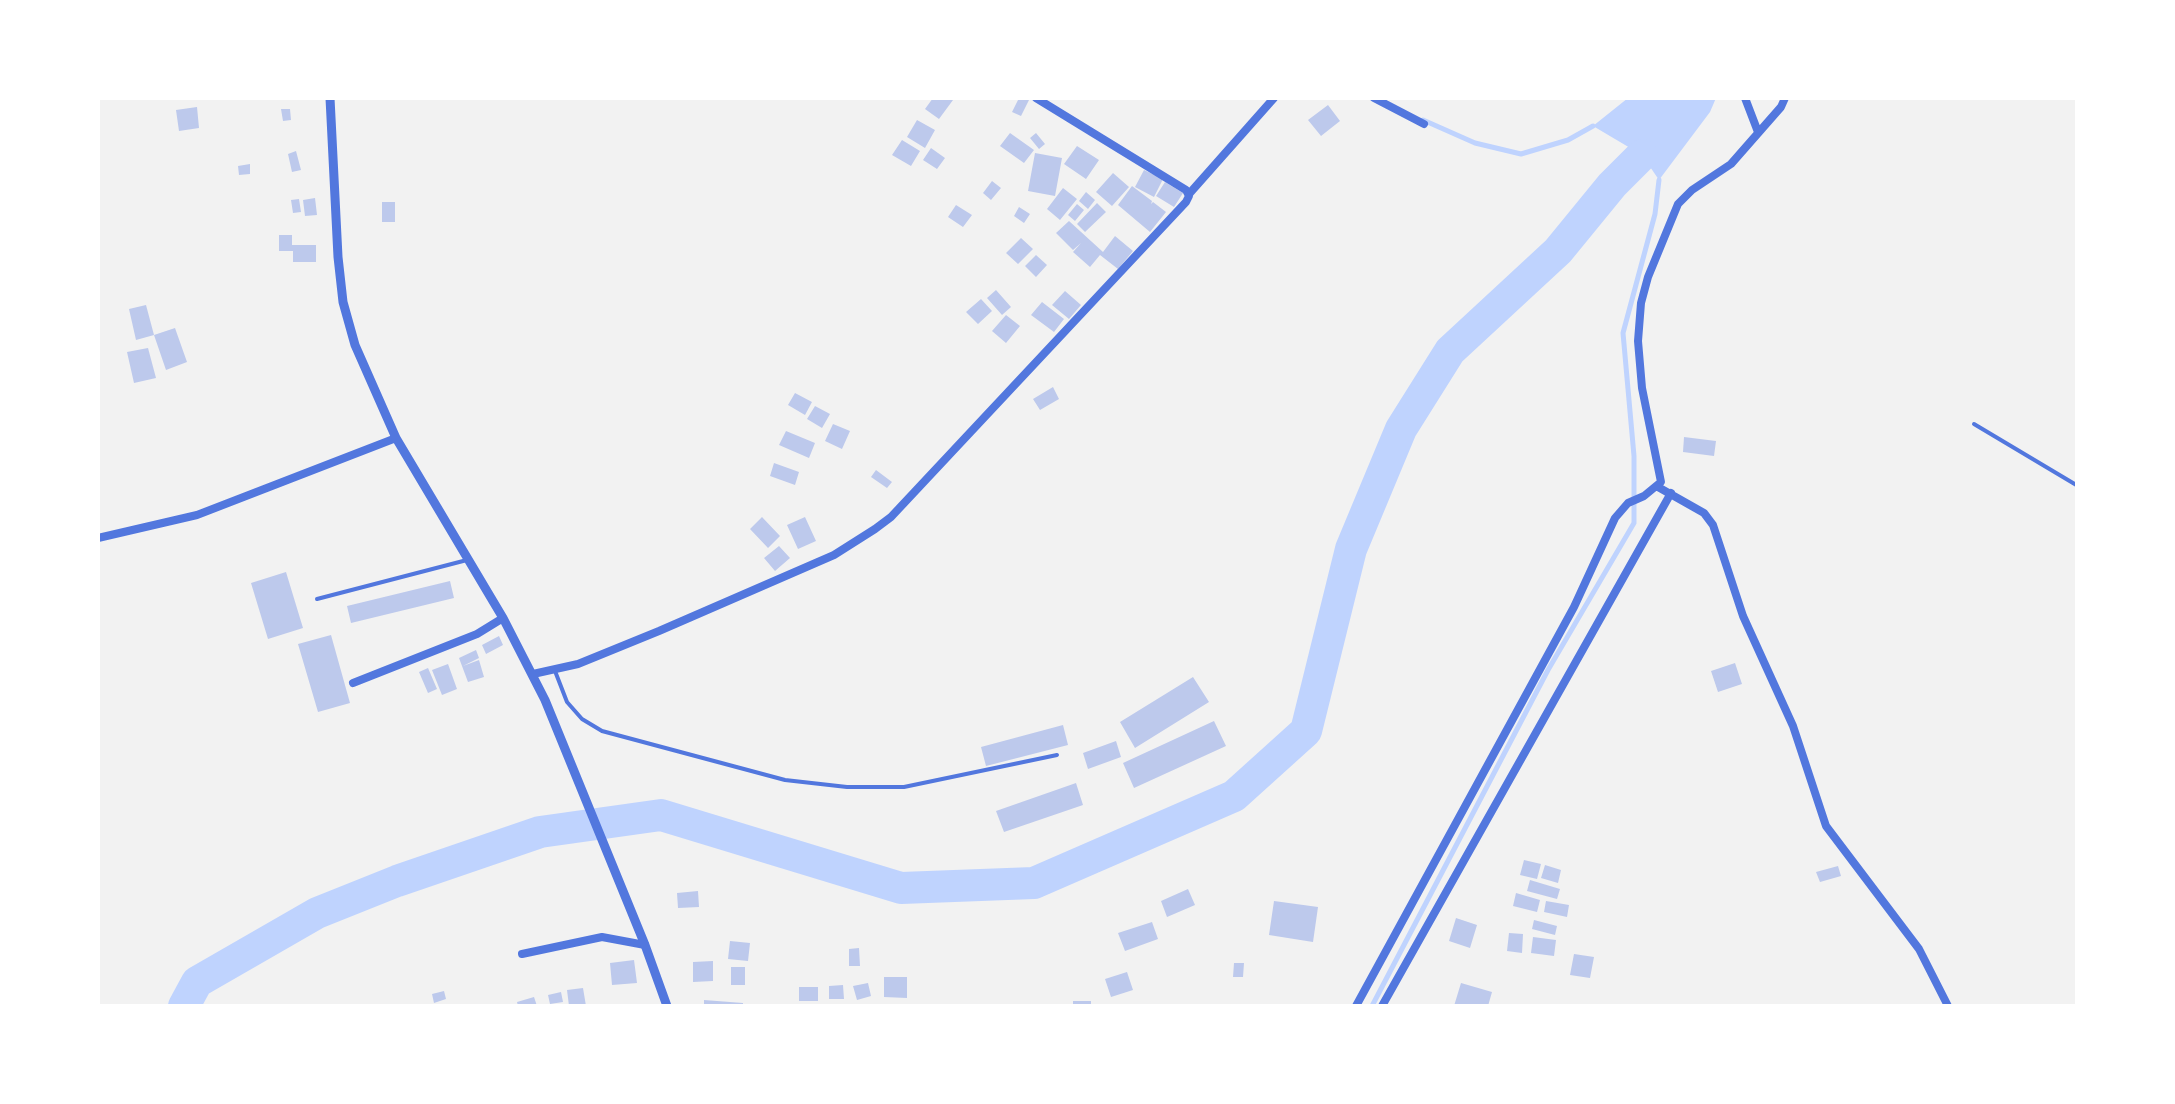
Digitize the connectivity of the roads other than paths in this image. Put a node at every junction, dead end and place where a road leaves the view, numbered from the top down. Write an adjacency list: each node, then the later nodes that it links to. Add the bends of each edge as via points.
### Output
1 (330, 98): 11 (street, via 343,302)
2 (1036, 98): 9 (street)
3 (1274, 98): 9 (street)
4 (1374, 98): 7 (street)
5 (1745, 98): 8 (street)
6 (1785, 98): 8 (street)
7 (1424, 124)
8 (1758, 132): 13 (street, via 1723,172 1678,204 1648,277 1638,341 1662,475)
9 (1189, 194): 19 (street, via 876,529 790,575)
10 (1974, 424): 12 (lane)
11 (396, 438): 15 (street, via 198,515); 16 (street)
12 (2078, 486)
13 (1658, 487): 14 (street); 23 (street, via 1628,503 1607,533)
14 (1671, 493): 23 (street); 29 (street, via 1713,524 1826,826 1920,949)
15 (98, 538)
16 (468, 559): 17 (lane); 18 (street)
17 (317, 599)
18 (502, 618): 20 (street); 21 (street)
19 (555, 671): 20 (street); 22 (lane, via 568,702 602,732 785,780 904,787)
20 (533, 674): 24 (street)
21 (352, 684)
22 (1057, 755)
23 (1442, 871): 27 (street); 28 (street)
24 (646, 945): 25 (street, via 602,938); 26 (street)
25 (522, 954)
26 (667, 1006)
27 (1356, 1006)
28 (1382, 1006)
29 (1948, 1006)

